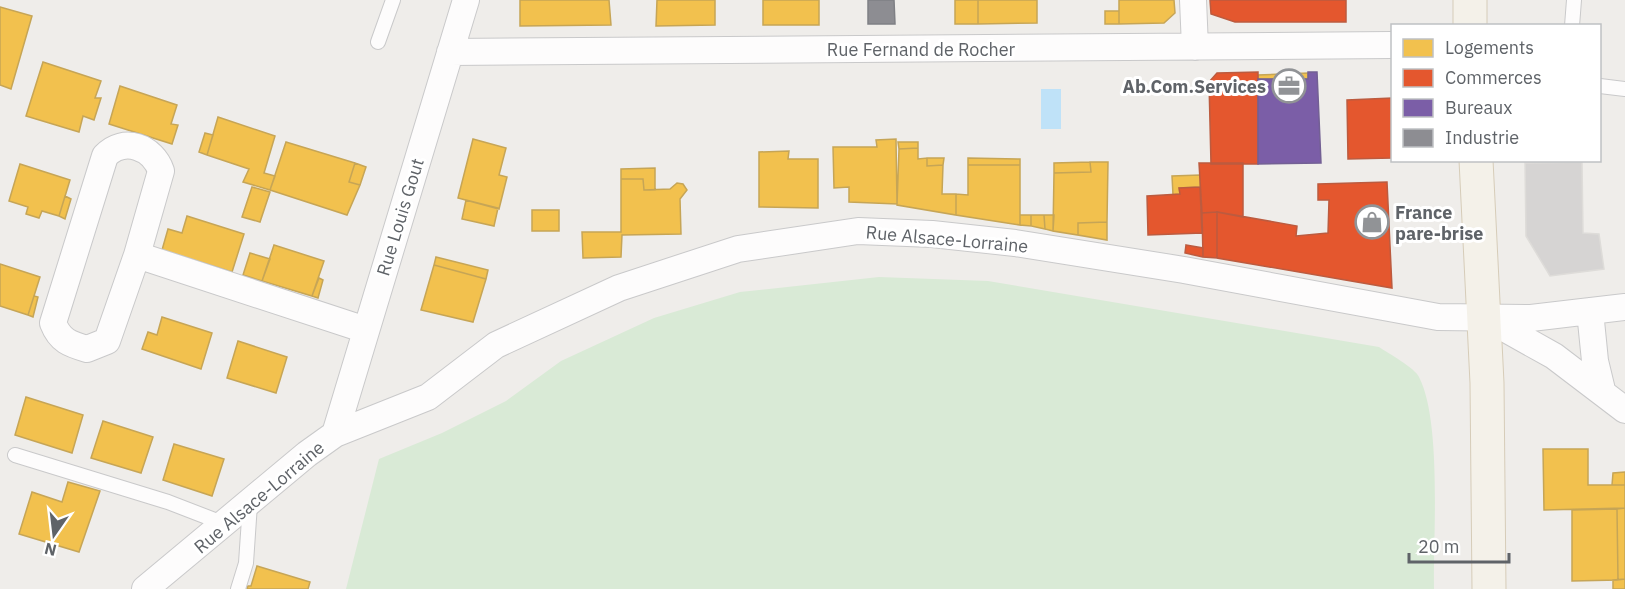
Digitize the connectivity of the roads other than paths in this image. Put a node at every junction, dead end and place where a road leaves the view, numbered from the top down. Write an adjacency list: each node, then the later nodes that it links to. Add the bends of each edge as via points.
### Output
1 (393, 0): 8 (lane)
2 (466, 0): 11 (street, Rue Louis Gout)
3 (1193, 0): 10 (street)
4 (1470, 0): 6 (main road)
5 (1574, 0): 7 (lane)
6 (1470, 24)
7 (1572, 24)
8 (378, 42)
9 (1391, 45): 10 (street, Rue Fernand de Rocher)
10 (1195, 47): 11 (street, Rue Fernand de Rocher)
11 (450, 52): 19 (street, Rue Louis Gout)
12 (1601, 86): 13 (lane)
13 (1625, 89)
14 (1476, 162): 18 (main road)
15 (137, 255): 15 (street, via 161,171 157,159 147,150 123,145 105,156 53,323 66,343 87,349 107,340); 19 (street)
16 (1625, 308): 17 (street, Rue Alsace-Lorraine)
17 (1590, 311): 18 (street, Rue Alsace-Lorraine, via 1531,318); 20 (street)
18 (1483, 317): 20 (street, via 1554,356); 22 (street, Rue Alsace-Lorraine, via 1438,317 1015,243 858,231 738,249 619,288 496,345 428,397); 28 (main road)
19 (366, 330): 22 (street, Rue Louis Gout)
20 (1602, 390): 21 (street)
21 (1625, 410)
22 (335, 434): 24 (street, Rue Alsace-Lorraine)
23 (15, 455): 25 (lane, via 168,502)
24 (250, 504): 25 (street, Rue Alsace-Lorraine); 27 (lane, via 246,563)
25 (225, 524): 26 (street, Rue Alsace-Lorraine)
26 (145, 589)
27 (238, 589)
28 (1489, 589)

